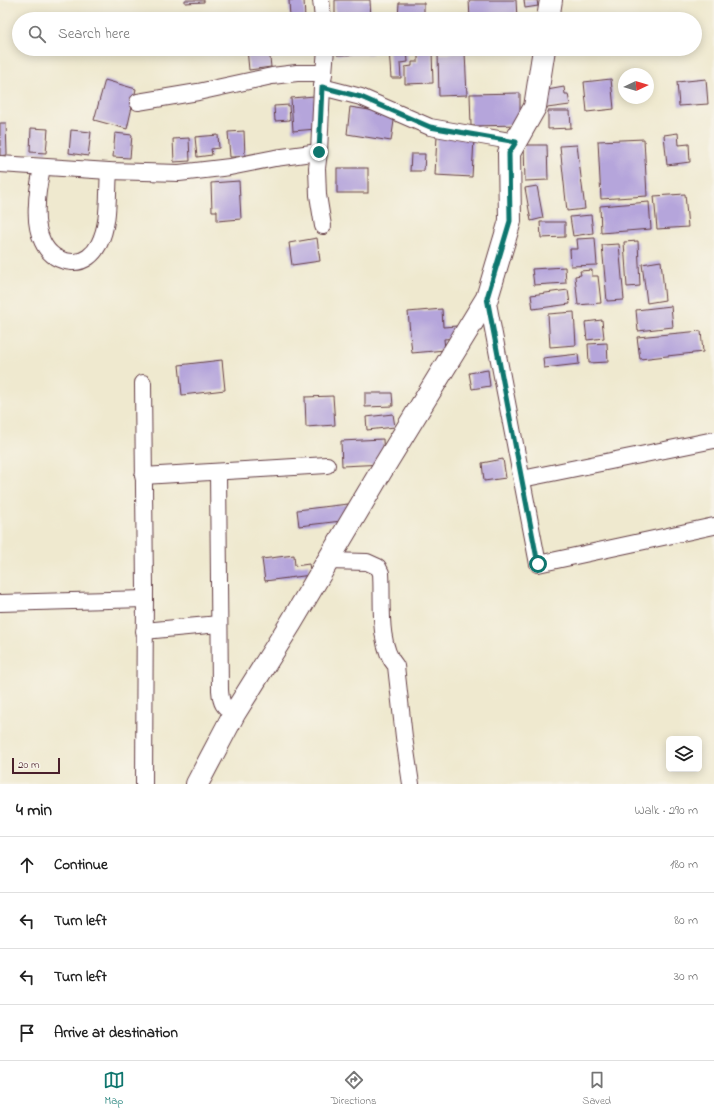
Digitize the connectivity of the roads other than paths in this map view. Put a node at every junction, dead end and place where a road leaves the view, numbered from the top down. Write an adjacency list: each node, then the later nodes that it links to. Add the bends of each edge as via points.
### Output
1 (321, 0): 3 (street)
2 (551, 0): 4 (street)
3 (322, 12)
4 (549, 12)
5 (325, 56): 7 (street)
6 (543, 56): 9 (street, via 535,107)
7 (323, 80): 8 (street, via 298,73 272,76); 9 (street, via 430,127); 10 (street)
8 (138, 102)
9 (516, 142): 15 (street, via 509,153 510,221)
10 (319, 152): 13 (street, via 186,173); 14 (street, via 318,195)
11 (0, 164): 12 (street)
12 (42, 167): 13 (street); 13 (street, via 36,204 41,240 57,258 74,262 87,258 99,245 106,222)
13 (109, 171)
14 (323, 226)
15 (487, 298): 21 (street); 23 (street)
16 (142, 383): 20 (street)
17 (714, 440): 21 (street)
18 (327, 466): 19 (street)
19 (218, 472): 20 (street); 26 (street)
20 (143, 476): 24 (street)
21 (522, 479): 22 (street, via 538,564)
22 (714, 526)
23 (328, 561): 28 (street); 31 (street, via 367,562 378,567 381,573 384,638 387,652 396,666)
24 (144, 599): 25 (street); 27 (street)
25 (0, 603)
26 (219, 624): 27 (street); 28 (street, via 220,700 225,708)
27 (144, 631): 29 (street)
28 (234, 714): 30 (street)
29 (144, 784)
30 (198, 784)
31 (411, 784)

